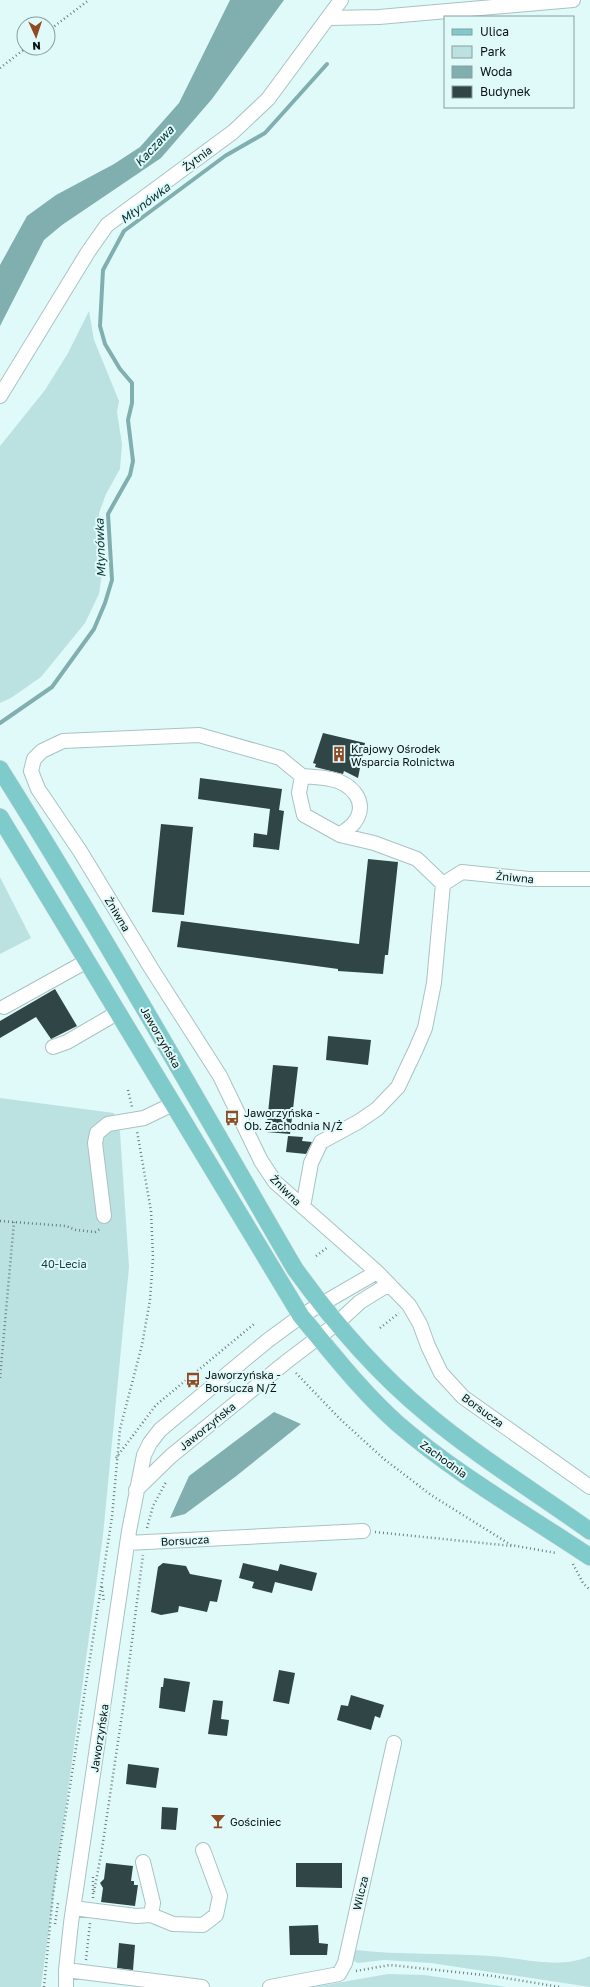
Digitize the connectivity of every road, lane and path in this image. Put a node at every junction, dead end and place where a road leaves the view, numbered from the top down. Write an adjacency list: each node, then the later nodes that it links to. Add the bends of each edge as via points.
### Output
1 (88, 0): 5 (path)
2 (341, 0): 4 (street, Żytnia)
3 (574, 0): 4 (street, via 380,17)
4 (329, 18): 8 (street, Żytnia, via 268,99 233,132 107,226 88,252)
5 (56, 25)
6 (16, 56): 7 (path)
7 (0, 68)
8 (0, 396)
9 (0, 769): 28 (main road, Jaworzyńska, via 136,992 295,1269)
10 (302, 776): 12 (street, via 299,793 304,815); 12 (street, via 330,779 348,786 358,797 360,811 354,823); 22 (street, Żniwna, via 280,758 199,735 63,741 42,751 34,759 31,771 38,789 80,851 220,1076 261,1161 275,1182)
11 (0, 817): 15 (main road)
12 (340, 835): 14 (street, via 417,859)
13 (590, 879): 14 (street, Żniwna, via 529,879 462,872)
14 (443, 884): 22 (street, via 434,983 425,1028 416,1049 398,1087 377,1109 321,1142 311,1163)
15 (87, 961): 16 (street); 17 (main road)
16 (4, 1007)
17 (117, 1013): 18 (street, via 67,1042); 20 (main road)
18 (53, 1047)
19 (128, 1090): 21 (path)
20 (173, 1104): 21 (street); 30 (main road)
21 (134, 1120): 23 (street, via 108,1124 96,1136); 37 (path, via 151,1211 153,1258 150,1300 142,1345 120,1429)
22 (303, 1206): 26 (street, Żniwna)
23 (104, 1216): 25 (path, via 103,1226 95,1232 66,1226)
24 (0, 1221): 25 (path)
25 (14, 1222): 36 (path)
26 (377, 1272): 27 (street, Żniwna); 28 (street)
27 (389, 1284): 29 (street, Borsucza); 32 (street, via 360,1302)
28 (320, 1305): 30 (street, Jaworzyńska); 32 (main road, Jaworzyńska)
29 (409, 1305): 33 (path); 39 (street, Borsucza, via 447,1382 463,1397)
30 (301, 1316): 34 (main road); 40 (street, Jaworzyńska, via 160,1430 144,1455)
31 (254, 1324): 37 (path, via 156,1405)
32 (336, 1324): 34 (street, Jaworzyńska); 42 (main road, via 369,1360 428,1415)
33 (380, 1328)
34 (318, 1337): 40 (street, Jaworzyńska, via 171,1456); 47 (main road, Zachodnia, via 360,1387 398,1424 461,1472)
35 (291, 1377): 45 (path, via 297,1372 340,1419 384,1459 431,1495 502,1540)
36 (0, 1378)
37 (116, 1459): 59 (path, via 112,1517 53,1895)
38 (169, 1479): 44 (path, via 153,1506)
39 (590, 1488)
40 (136, 1490): 43 (street, Jaworzyńska)
41 (363, 1531): 44 (street, Borsucza); 45 (path)
42 (590, 1531)
43 (127, 1542): 44 (street, Borsucza); 53 (street, Jaworzyńska)
44 (145, 1542): 54 (path, via 122,1718)
45 (518, 1547): 46 (path)
46 (562, 1555)
47 (590, 1557)
48 (571, 1562): 49 (path)
49 (590, 1590)
50 (394, 1742): 58 (street, Wilcza, via 345,1963)
51 (203, 1850): 55 (street, via 220,1896 216,1915 203,1926 173,1924)
52 (143, 1862): 55 (street, via 153,1903)
53 (73, 1908): 54 (street); 56 (street, Jaworzyńska)
54 (92, 1911): 55 (street, via 136,1916); 57 (path)
55 (151, 1915)
56 (66, 1970): 57 (street); 60 (street, Jaworzyńska)
57 (85, 1973): 61 (street)
58 (339, 1974): 62 (street); 63 (path, via 390,1965 493,1976)
59 (44, 1987)
60 (66, 1987)
61 (202, 1987)
62 (270, 1987)
63 (560, 1987)

